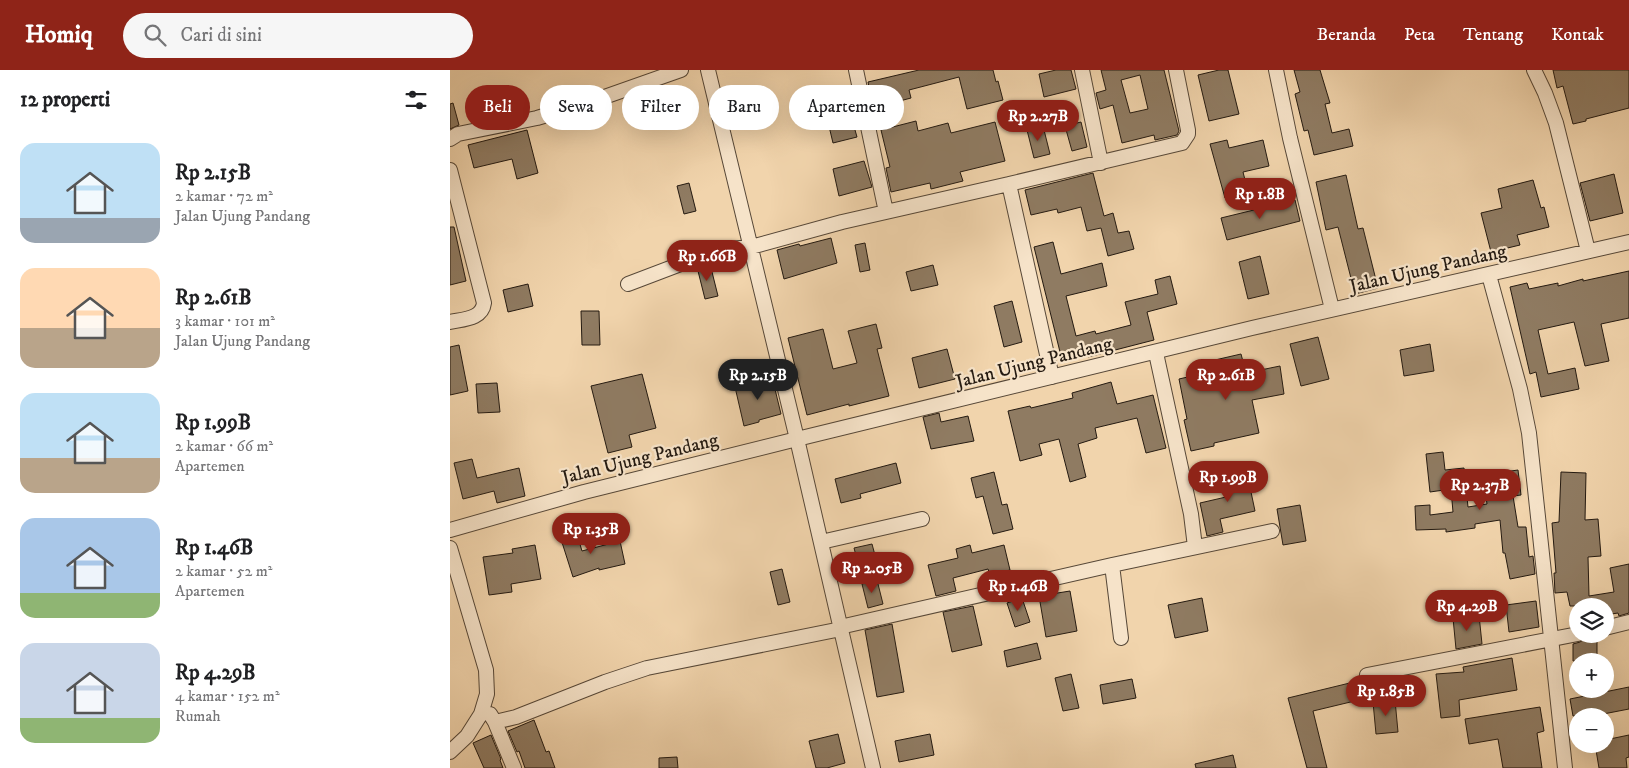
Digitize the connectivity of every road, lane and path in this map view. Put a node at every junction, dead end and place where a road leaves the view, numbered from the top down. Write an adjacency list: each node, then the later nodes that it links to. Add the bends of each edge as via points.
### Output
1 (681, 70): 8 (street, via 538,118 458,134)
2 (708, 70): 14 (street)
3 (856, 70): 12 (street)
4 (1082, 70): 9 (street)
5 (1176, 70): 9 (street, via 1188,130 1182,143)
6 (1276, 70): 18 (street)
7 (1534, 70): 15 (street, via 1556,123)
8 (450, 140)
9 (1101, 163): 11 (street)
10 (450, 170): 19 (street, via 484,303 480,313 473,317)
11 (1009, 184): 12 (street); 21 (street)
12 (886, 212): 14 (street)
13 (1629, 242): 15 (street, Jalan Ujung Pandang)
14 (751, 247): 17 (street, via 707,254); 22 (street)
15 (1588, 251): 16 (street, Jalan Ujung Pandang)
16 (1489, 275): 18 (street, Jalan Ujung Pandang); 35 (street, via 1529,433)
17 (628, 284)
18 (1332, 309): 20 (street, Jalan Ujung Pandang)
19 (450, 322)
20 (1156, 352): 21 (street, Jalan Ujung Pandang); 27 (street, via 1191,514)
21 (1052, 378): 22 (street, Jalan Ujung Pandang)
22 (797, 439): 24 (street, Jalan Ujung Pandang, via 584,492); 26 (street)
23 (922, 519): 26 (street)
24 (450, 530)
25 (1272, 531): 27 (street)
26 (821, 542): 32 (street)
27 (1195, 547): 29 (street)
28 (450, 548): 37 (street, via 486,670)
29 (1112, 565): 32 (street); 34 (street)
30 (1629, 622): 31 (street)
31 (1614, 626)
32 (840, 628): 38 (street, via 646,668); 41 (street)
33 (1569, 636): 35 (street)
34 (1121, 638)
35 (1552, 640): 36 (street); 42 (street)
36 (1367, 675)
37 (484, 705): 38 (street); 39 (street, via 482,714 467,736)
38 (495, 722): 40 (street)
39 (450, 752)
40 (514, 768)
41 (873, 768)
42 (1565, 768)

